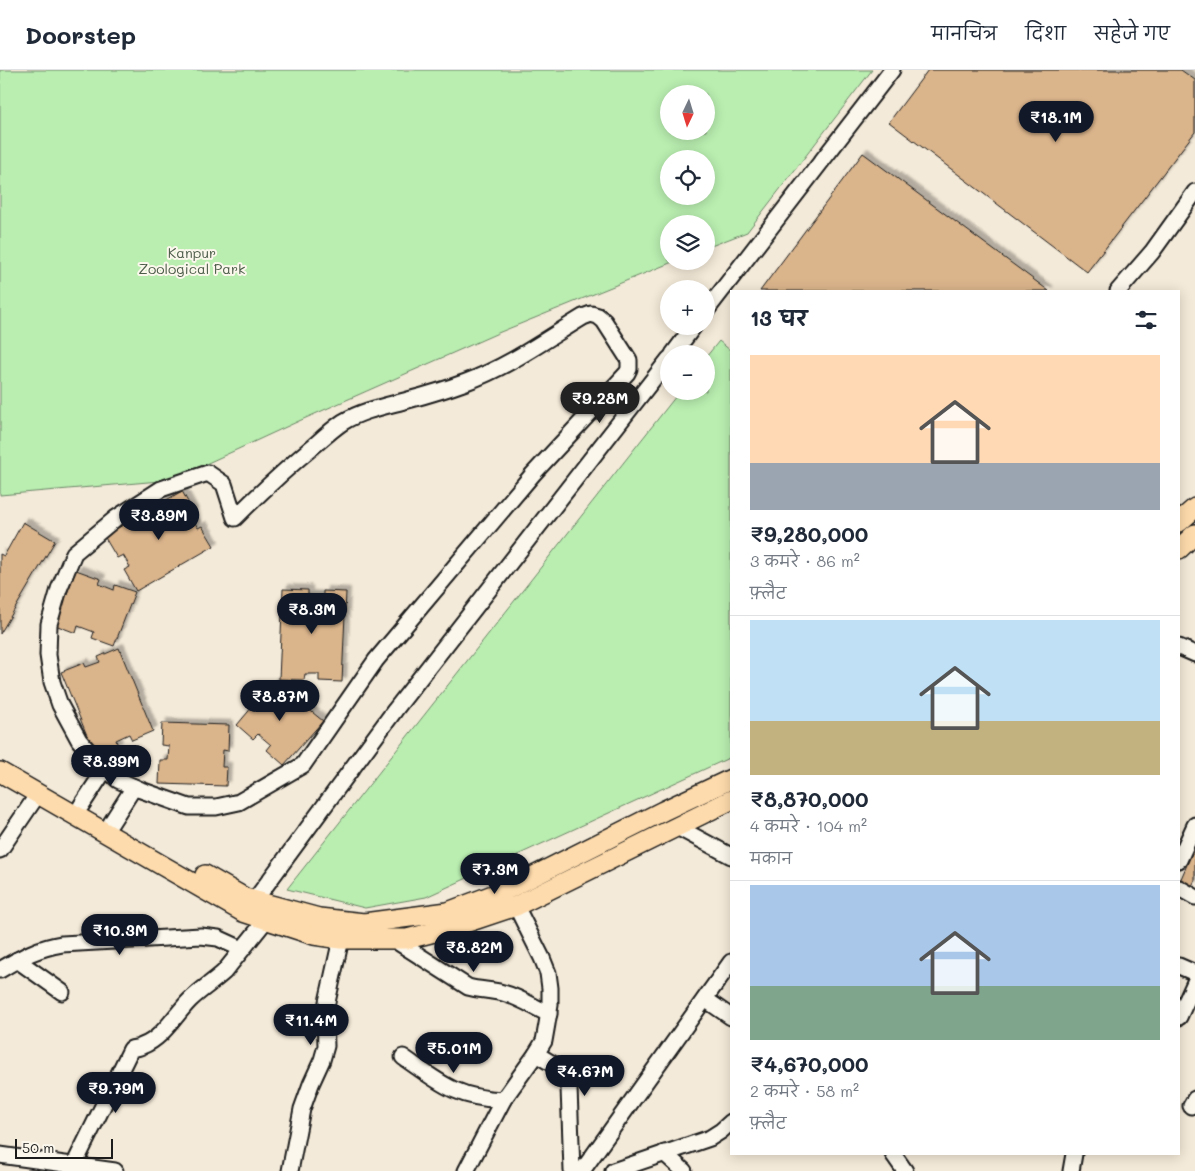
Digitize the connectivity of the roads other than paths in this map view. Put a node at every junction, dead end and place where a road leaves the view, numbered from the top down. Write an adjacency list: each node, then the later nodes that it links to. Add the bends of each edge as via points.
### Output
1 (892, 70): 4 (street)
2 (1195, 192): 3 (street, via 1152,252)
3 (1119, 290)
4 (715, 299)
5 (687, 335): 6 (street)
6 (679, 345)
7 (660, 371): 30 (street, via 395,710)
8 (1195, 508): 9 (main road)
9 (1180, 521)
10 (1195, 534): 11 (main road)
11 (1180, 547)
12 (1180, 647): 13 (street)
13 (1195, 654)
14 (0, 759): 21 (main road)
15 (106, 768): 18 (street, via 118,780); 18 (street, via 79,740 52,682 48,655 49,624 74,553 116,518 161,489 208,474 224,484 235,518 305,452 343,422 376,408 480,377 582,317 591,314 604,321 630,360 627,373 533,474 376,660 303,765 238,802 216,807 189,807); 21 (street)
16 (0, 772): 19 (main road)
17 (730, 779): 33 (main road, via 506,890 440,913 364,923)
18 (134, 787): 22 (street)
19 (38, 794): 25 (street); 32 (main road, via 243,912)
20 (730, 800): 24 (main road)
21 (81, 806): 22 (main road)
22 (111, 823): 30 (main road, via 245,898)
23 (1195, 825): 27 (street)
24 (677, 827): 26 (street); 31 (main road)
25 (2, 843)
26 (730, 855)
27 (1180, 858)
28 (1180, 889): 29 (street)
29 (1195, 897)
30 (255, 900): 33 (main road, via 320,918)
31 (516, 906): 34 (main road, via 450,928 407,939); 44 (street, via 548,973)
32 (266, 920): 33 (main road, via 314,935); 35 (street)
33 (342, 930): 34 (main road); 57 (street, via 325,1016 326,1046 302,1109)
34 (393, 939): 44 (street, via 468,987 506,994)
35 (242, 949): 36 (street, via 218,938 201,936 62,944 41,948); 55 (street, via 224,972 191,1000 162,1032 143,1046 131,1049)
36 (17, 960): 39 (street); 42 (street)
37 (730, 963): 43 (street)
38 (1180, 966): 40 (street)
39 (0, 970)
40 (1195, 973)
41 (1195, 982): 45 (street)
42 (62, 992)
43 (705, 999): 46 (street); 60 (street)
44 (549, 1014): 47 (street, via 544,1041)
45 (1180, 1015)
46 (730, 1016)
47 (536, 1054): 49 (street); 59 (street, via 556,1066 569,1088)
48 (403, 1057): 49 (street, via 443,1086 478,1098)
49 (503, 1100): 58 (street)
50 (730, 1123): 51 (street, via 710,1138)
51 (664, 1153): 61 (street); 62 (street)
52 (0, 1155): 55 (street)
53 (894, 1155): 63 (street)
54 (1074, 1155): 64 (street)
55 (74, 1166): 56 (street)
56 (116, 1171)
57 (290, 1171)
58 (466, 1171)
59 (572, 1171)
60 (582, 1171)
61 (613, 1171)
62 (684, 1171)
63 (905, 1171)
64 (1071, 1171)

